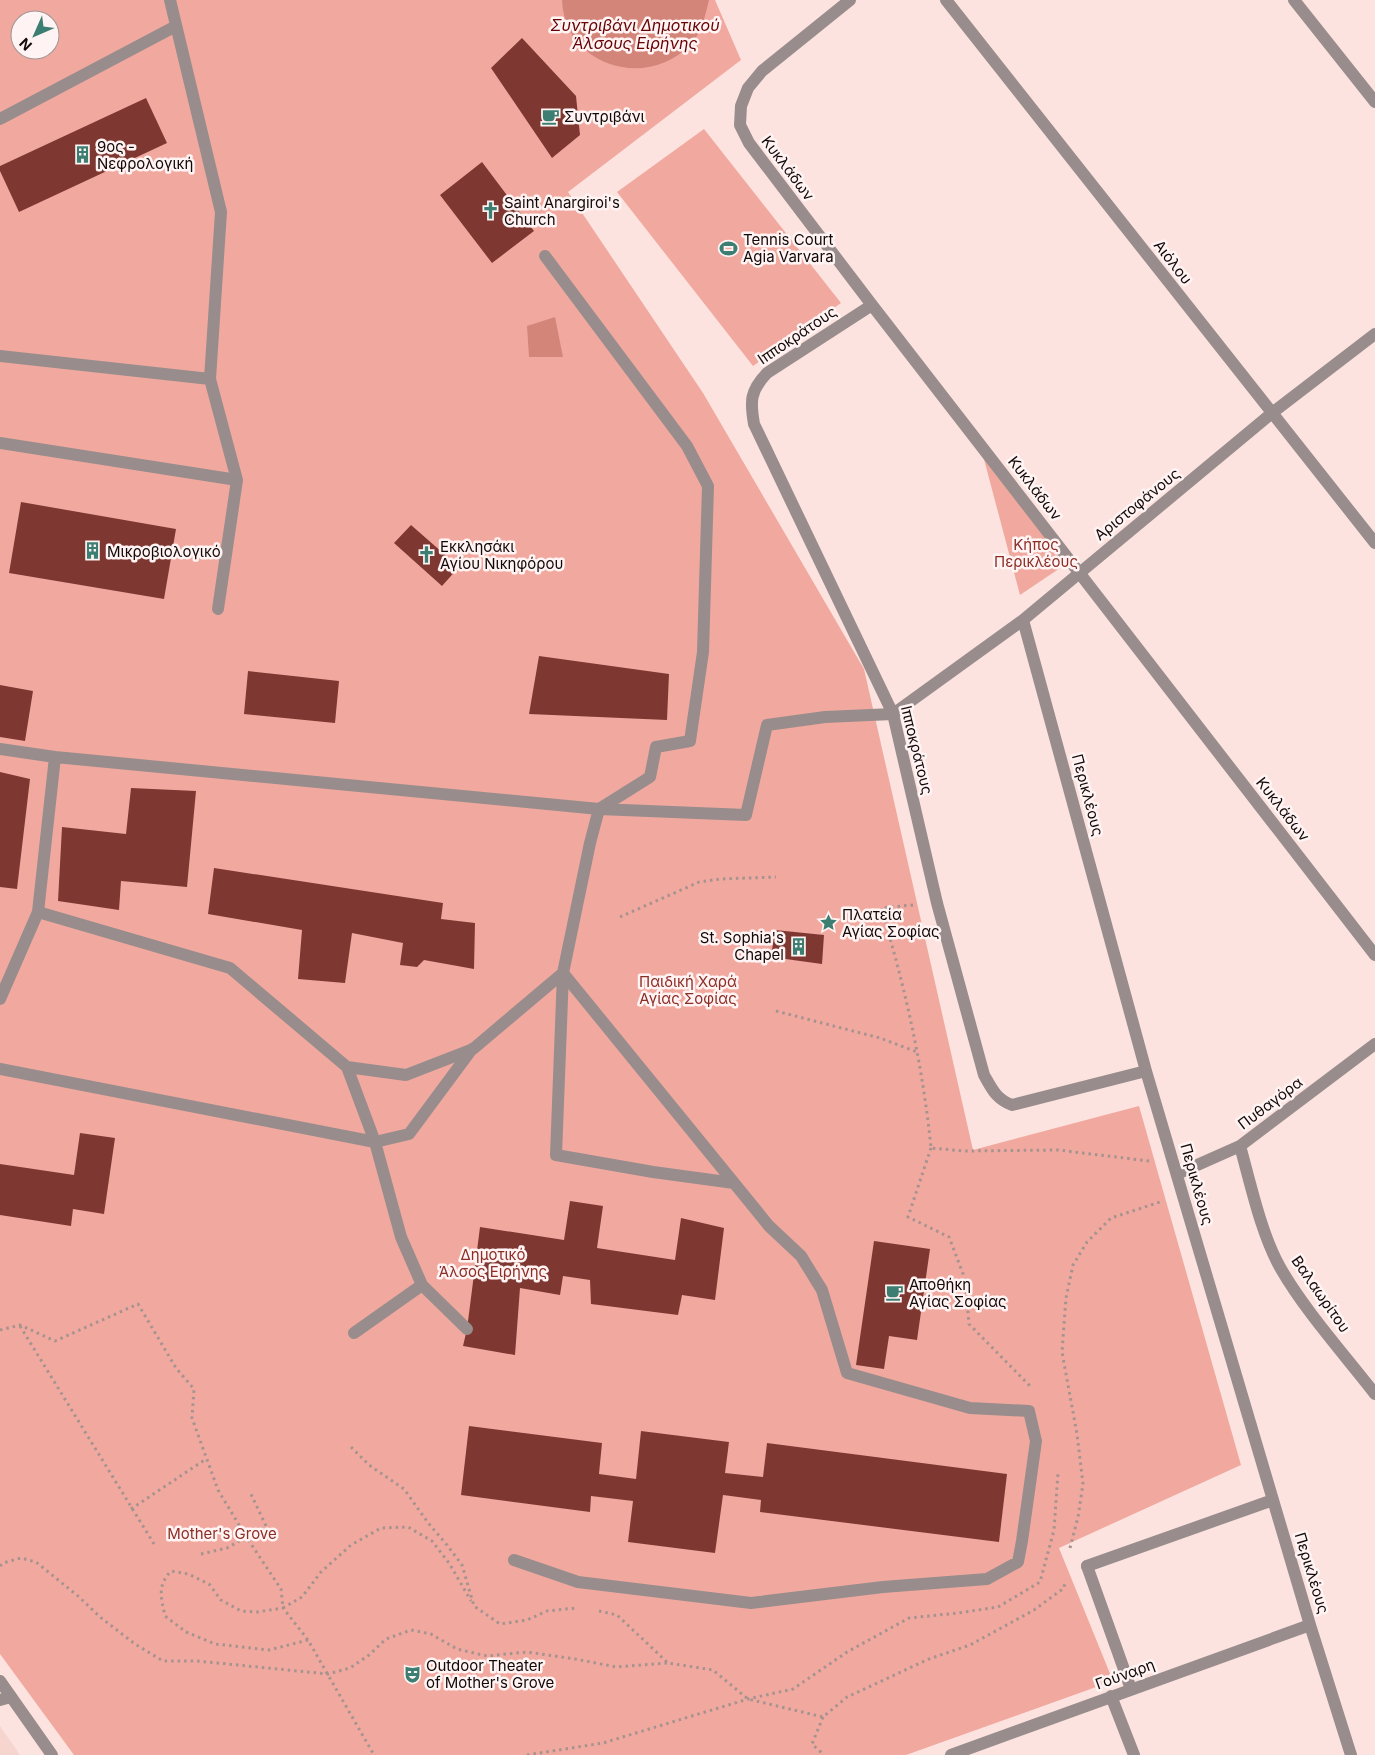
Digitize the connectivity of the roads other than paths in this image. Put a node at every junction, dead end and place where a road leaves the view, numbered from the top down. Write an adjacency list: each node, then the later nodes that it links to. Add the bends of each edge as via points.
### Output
1 (170, 0): 5 (street)
2 (850, 0): 9 (street, Κυκλάδων, via 762,71 748,88 741,106 740,125 748,144)
3 (946, 0): 13 (street, Αιόλου)
4 (1294, 0): 6 (street)
5 (176, 26): 7 (street); 12 (street, via 221,212)
6 (1375, 102)
7 (0, 119)
8 (545, 256): 23 (street, via 687,446 708,486 703,652 690,741 656,747 650,777)
9 (872, 305): 17 (street, Κυκλάδων); 20 (street, Ιπποκράτους, via 767,373 753,392 751,407 754,424)
10 (1375, 334): 13 (street, Αριστοφάνους)
11 (0, 356): 12 (street)
12 (210, 380): 15 (street)
13 (1272, 413): 16 (street, Αιόλου); 17 (street, Αριστοφάνους)
14 (0, 443): 15 (street)
15 (237, 480): 18 (street)
16 (1375, 544)
17 (1079, 572): 19 (street, Αριστοφάνους); 25 (street, Κυκλάδων)
18 (218, 609)
19 (1023, 620): 20 (street, Αριστοφάνους); 32 (street, Περικλέους)
20 (893, 714): 23 (street, via 767,725 746,815); 32 (street, Ιπποκράτους, via 937,903 984,1075 994,1094 1012,1105)
21 (0, 749): 22 (street)
22 (55, 757): 23 (street); 24 (street)
23 (599, 809): 26 (street)
24 (38, 912): 27 (street); 30 (street, via 230,968)
25 (1375, 954)
26 (563, 973): 29 (street); 36 (street); 36 (street, via 556,1155)
27 (0, 999)
28 (1375, 1044): 34 (street, Πυθαγόρα)
29 (473, 1049): 30 (street, via 406,1075); 33 (street, via 409,1134)
30 (347, 1067): 33 (street)
31 (0, 1069): 33 (street)
32 (1146, 1071): 35 (street, Περικλέους)
33 (375, 1142): 37 (street, via 401,1237)
34 (1240, 1146): 35 (street, Πυθαγόρα); 40 (street, Βαλαωρίτου, via 1267,1238 1280,1268)
35 (1177, 1174): 41 (street, Περικλέους)
36 (734, 1182): 42 (street, via 769,1226 801,1256 822,1290 847,1373 970,1408 1029,1411 1036,1441 1018,1562 987,1579 883,1587 752,1603 578,1582)
37 (422, 1285): 38 (street); 39 (street)
38 (467, 1329)
39 (354, 1333)
40 (1375, 1394)
41 (1273, 1500): 43 (street, Περικλέους); 45 (street, via 1087,1566)
42 (514, 1560)
43 (1310, 1625): 45 (street, Γούναρη); 51 (street, Περικλέους)
44 (0, 1681): 47 (street)
45 (1131, 1689): 46 (street, Γούναρη)
46 (1111, 1696): 49 (street, Γούναρη); 50 (street)
47 (6, 1699): 48 (street)
48 (52, 1755)
49 (951, 1755)
50 (1134, 1755)
51 (1351, 1755)

